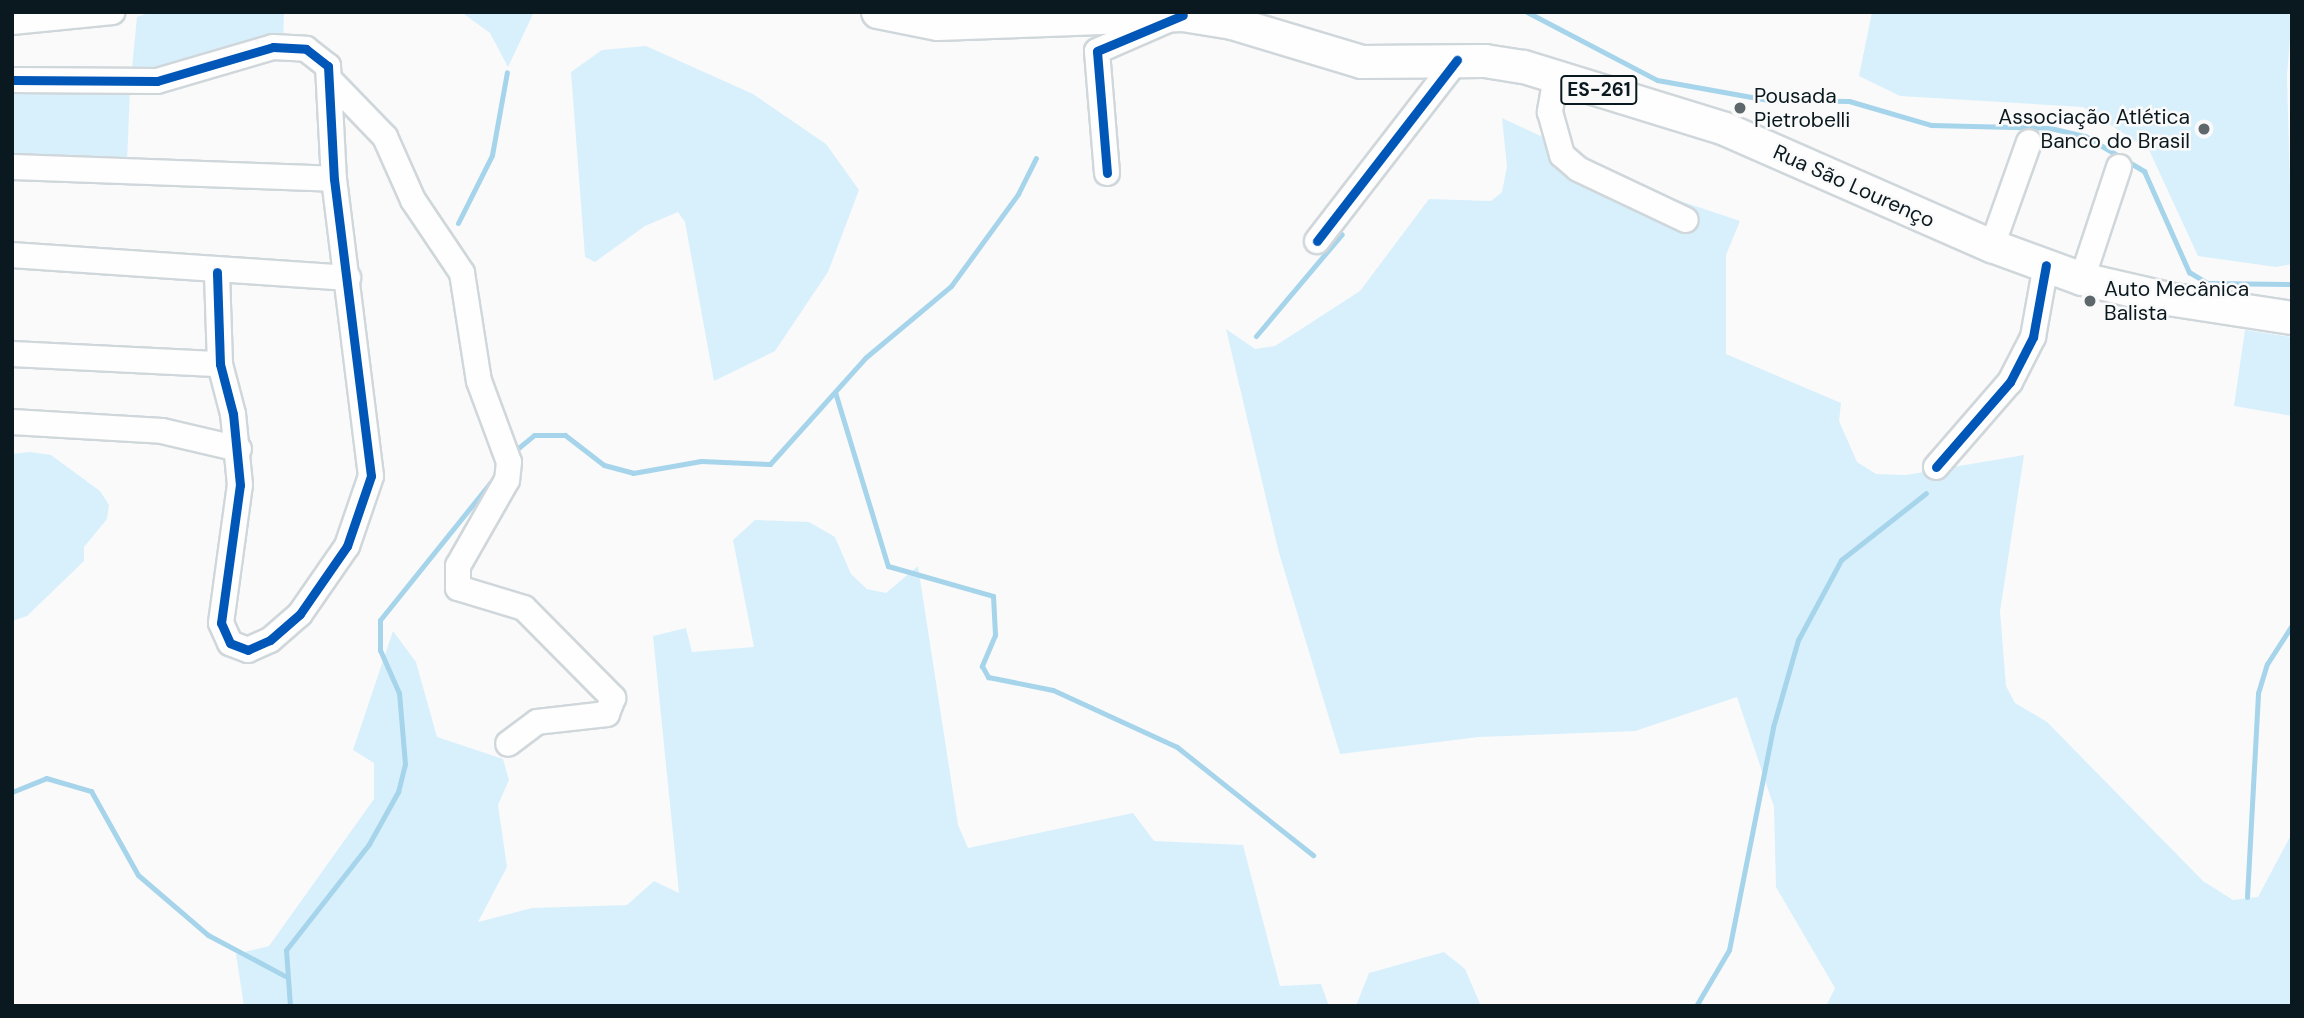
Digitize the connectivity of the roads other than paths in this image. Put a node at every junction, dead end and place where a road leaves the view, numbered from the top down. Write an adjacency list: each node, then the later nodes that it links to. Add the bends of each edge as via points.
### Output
1 (113, 12): 5 (street)
2 (878, 12): 3 (main road, Rua São Lourenço / ES-261, via 938,24)
3 (1025, 15): 4 (main road, Rua São Lourenço / ES-261)
4 (1183, 15): 6 (main road, Rua São Lourenço / ES-261, via 1232,23 1339,59 1385,64); 13 (street, via 1097,51)
5 (12, 23)
6 (1457, 60): 7 (main road, Rua São Lourenço / ES-261, via 1524,67); 16 (street)
7 (1556, 77): 15 (street, via 1550,112 1562,155 1578,169); 17 (main road, Rua São Lourenço / ES-261, via 1725,130)
8 (12, 80): 9 (street, via 150,82 252,52 294,47 317,54 328,66)
9 (331, 82): 14 (street); 29 (street, via 386,137 413,200 462,273 479,381 509,462 507,480 458,566 457,583 466,593 524,608 613,698 607,714 551,718)
10 (2029, 142): 17 (street)
11 (12, 167): 14 (street)
12 (2119, 167): 22 (street)
13 (1107, 173)
14 (334, 179): 21 (street)
15 (1686, 220)
16 (1317, 242)
17 (1993, 246): 19 (main road, Rua São Lourenço / ES-261)
18 (12, 255): 20 (street)
19 (2046, 265): 22 (main road, Rua São Lourenço / ES-261); 28 (street, via 2033,337 2010,382)
20 (217, 272): 21 (street); 25 (street)
21 (348, 278): 27 (street, via 371,457 368,491 347,546 300,614 259,647 238,649 225,634 221,615 240,485)
22 (2082, 279): 23 (main road, Rua São Lourenço / ES-261, via 2168,299)
23 (2292, 318)
24 (12, 354): 25 (street)
25 (220, 364): 27 (street)
26 (12, 422): 27 (street, via 162,431)
27 (239, 449)
28 (1937, 467)
29 (508, 744)

